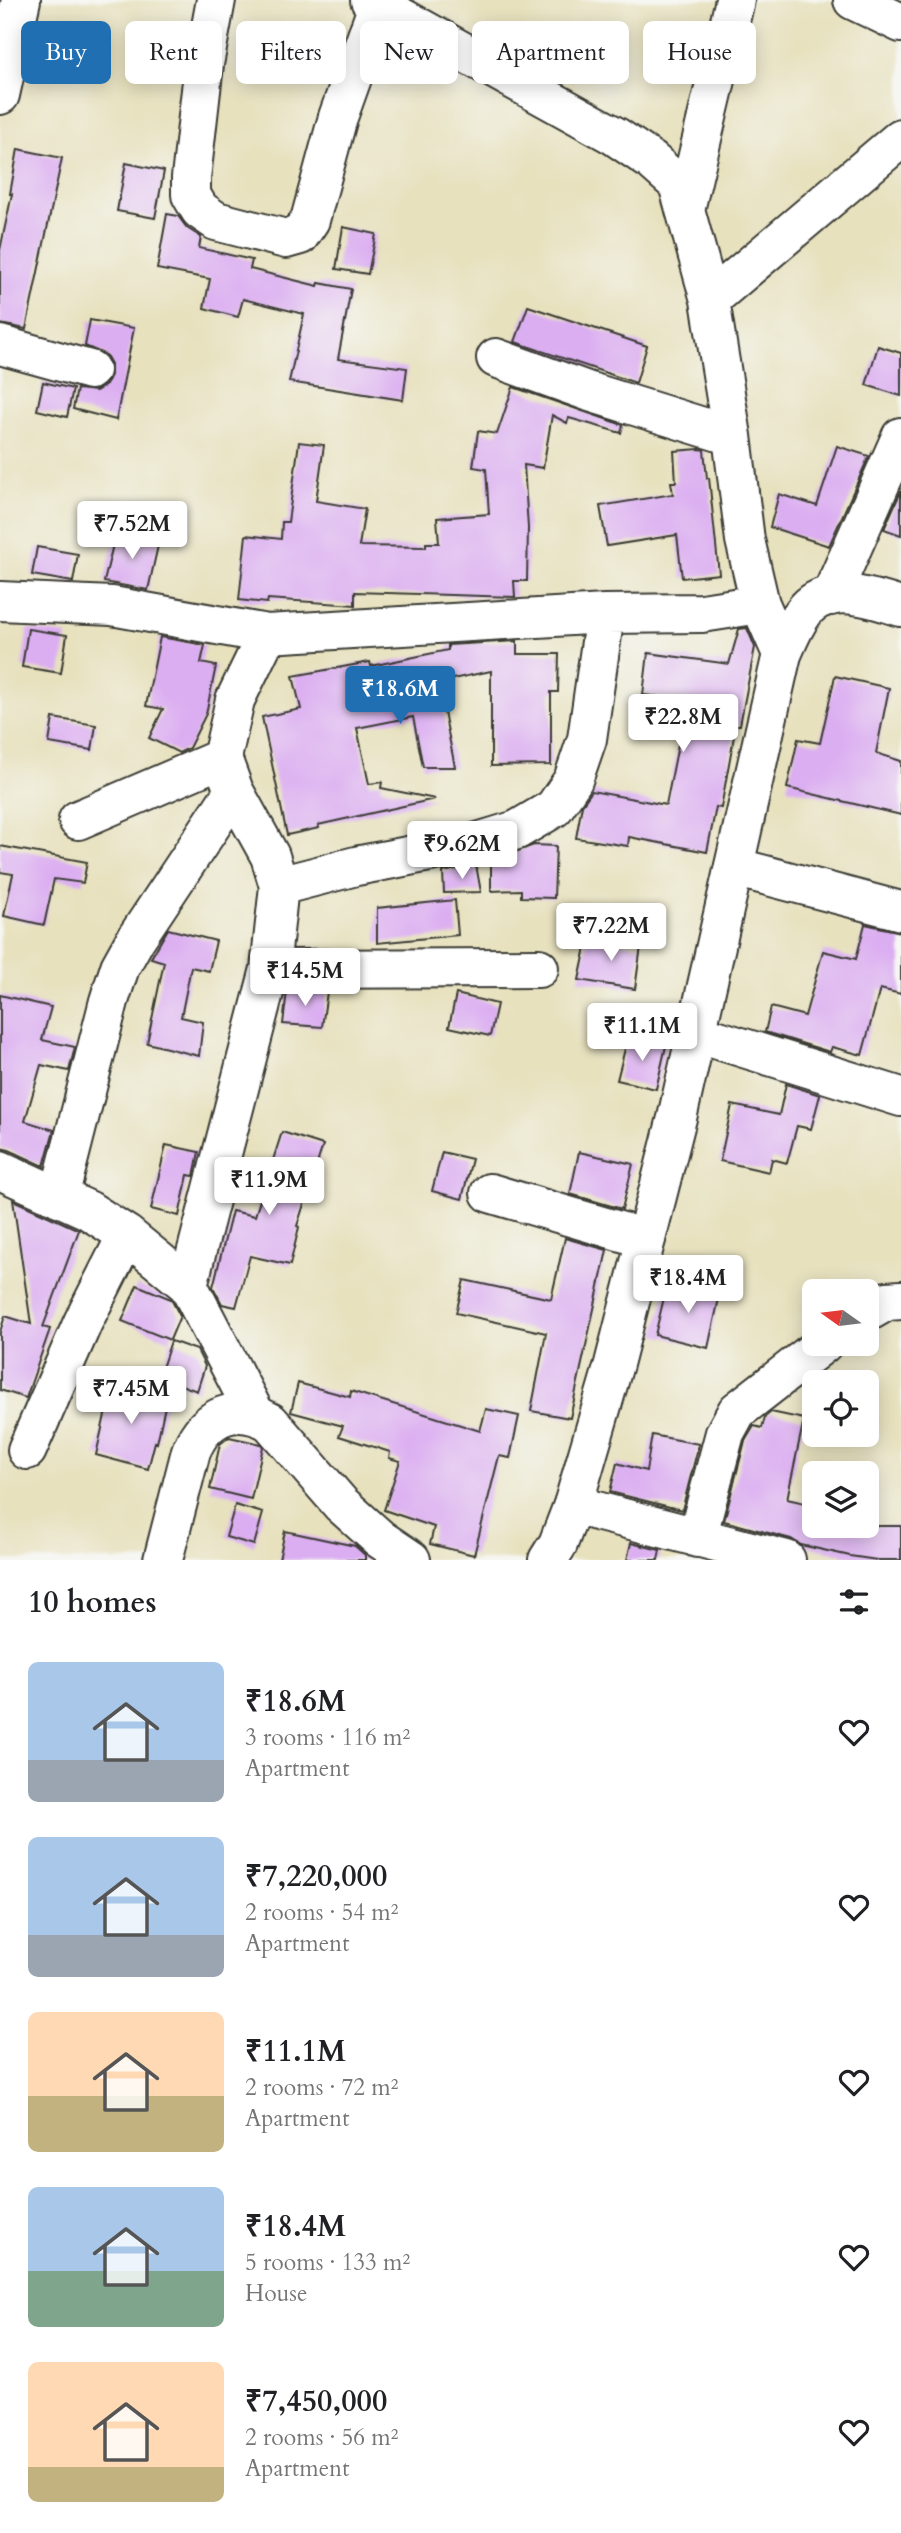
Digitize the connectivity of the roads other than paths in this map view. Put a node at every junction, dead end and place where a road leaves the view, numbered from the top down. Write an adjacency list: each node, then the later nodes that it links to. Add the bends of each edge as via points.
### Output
1 (21, 0): 7 (street)
2 (216, 0): 5 (street, via 204,64 191,195 200,210 216,221 286,239 300,235 310,220)
3 (735, 0): 9 (street)
4 (853, 0): 6 (street)
5 (376, 1): 9 (street, via 653,160 678,184)
6 (901, 23)
7 (0, 95)
8 (901, 138): 10 (street)
9 (685, 210): 10 (street)
10 (710, 300): 14 (street)
11 (0, 345): 13 (street)
12 (496, 358): 14 (street, via 590,393)
13 (90, 370)
14 (732, 436): 18 (street, via 745,540)
15 (901, 437): 16 (street)
16 (831, 596): 19 (street, via 860,595); 22 (street, via 810,605)
17 (0, 601): 21 (street, via 112,606)
18 (760, 604): 20 (street, via 702,613); 22 (street)
19 (901, 607)
20 (604, 614): 21 (street); 26 (street, via 587,739 573,780 554,808 517,830 483,840)
21 (267, 634): 23 (street, via 235,700)
22 (782, 654): 25 (street)
23 (228, 774): 24 (street); 26 (street, via 270,856); 34 (street, via 120,967)
24 (78, 820)
25 (734, 867): 27 (street); 30 (street)
26 (279, 886): 29 (street)
27 (901, 911)
28 (539, 968): 29 (street)
29 (270, 969): 37 (street)
30 (696, 1033): 31 (street); 36 (street)
31 (901, 1097)
32 (0, 1170): 34 (street)
33 (491, 1193): 36 (street)
34 (59, 1197): 35 (street)
35 (127, 1235): 37 (street); 42 (street)
36 (646, 1239): 43 (street)
37 (188, 1285): 41 (street)
38 (901, 1300): 39 (street)
39 (879, 1306)
40 (808, 1356): 44 (street, via 737,1411 725,1433)
41 (255, 1414): 45 (street, via 282,1433); 46 (street, via 218,1417 197,1437)
42 (27, 1450)
43 (573, 1505): 44 (street); 48 (street)
44 (696, 1538): 49 (street)
45 (383, 1549): 47 (street)
46 (163, 1560)
47 (411, 1560)
48 (548, 1560)
49 (786, 1560)

